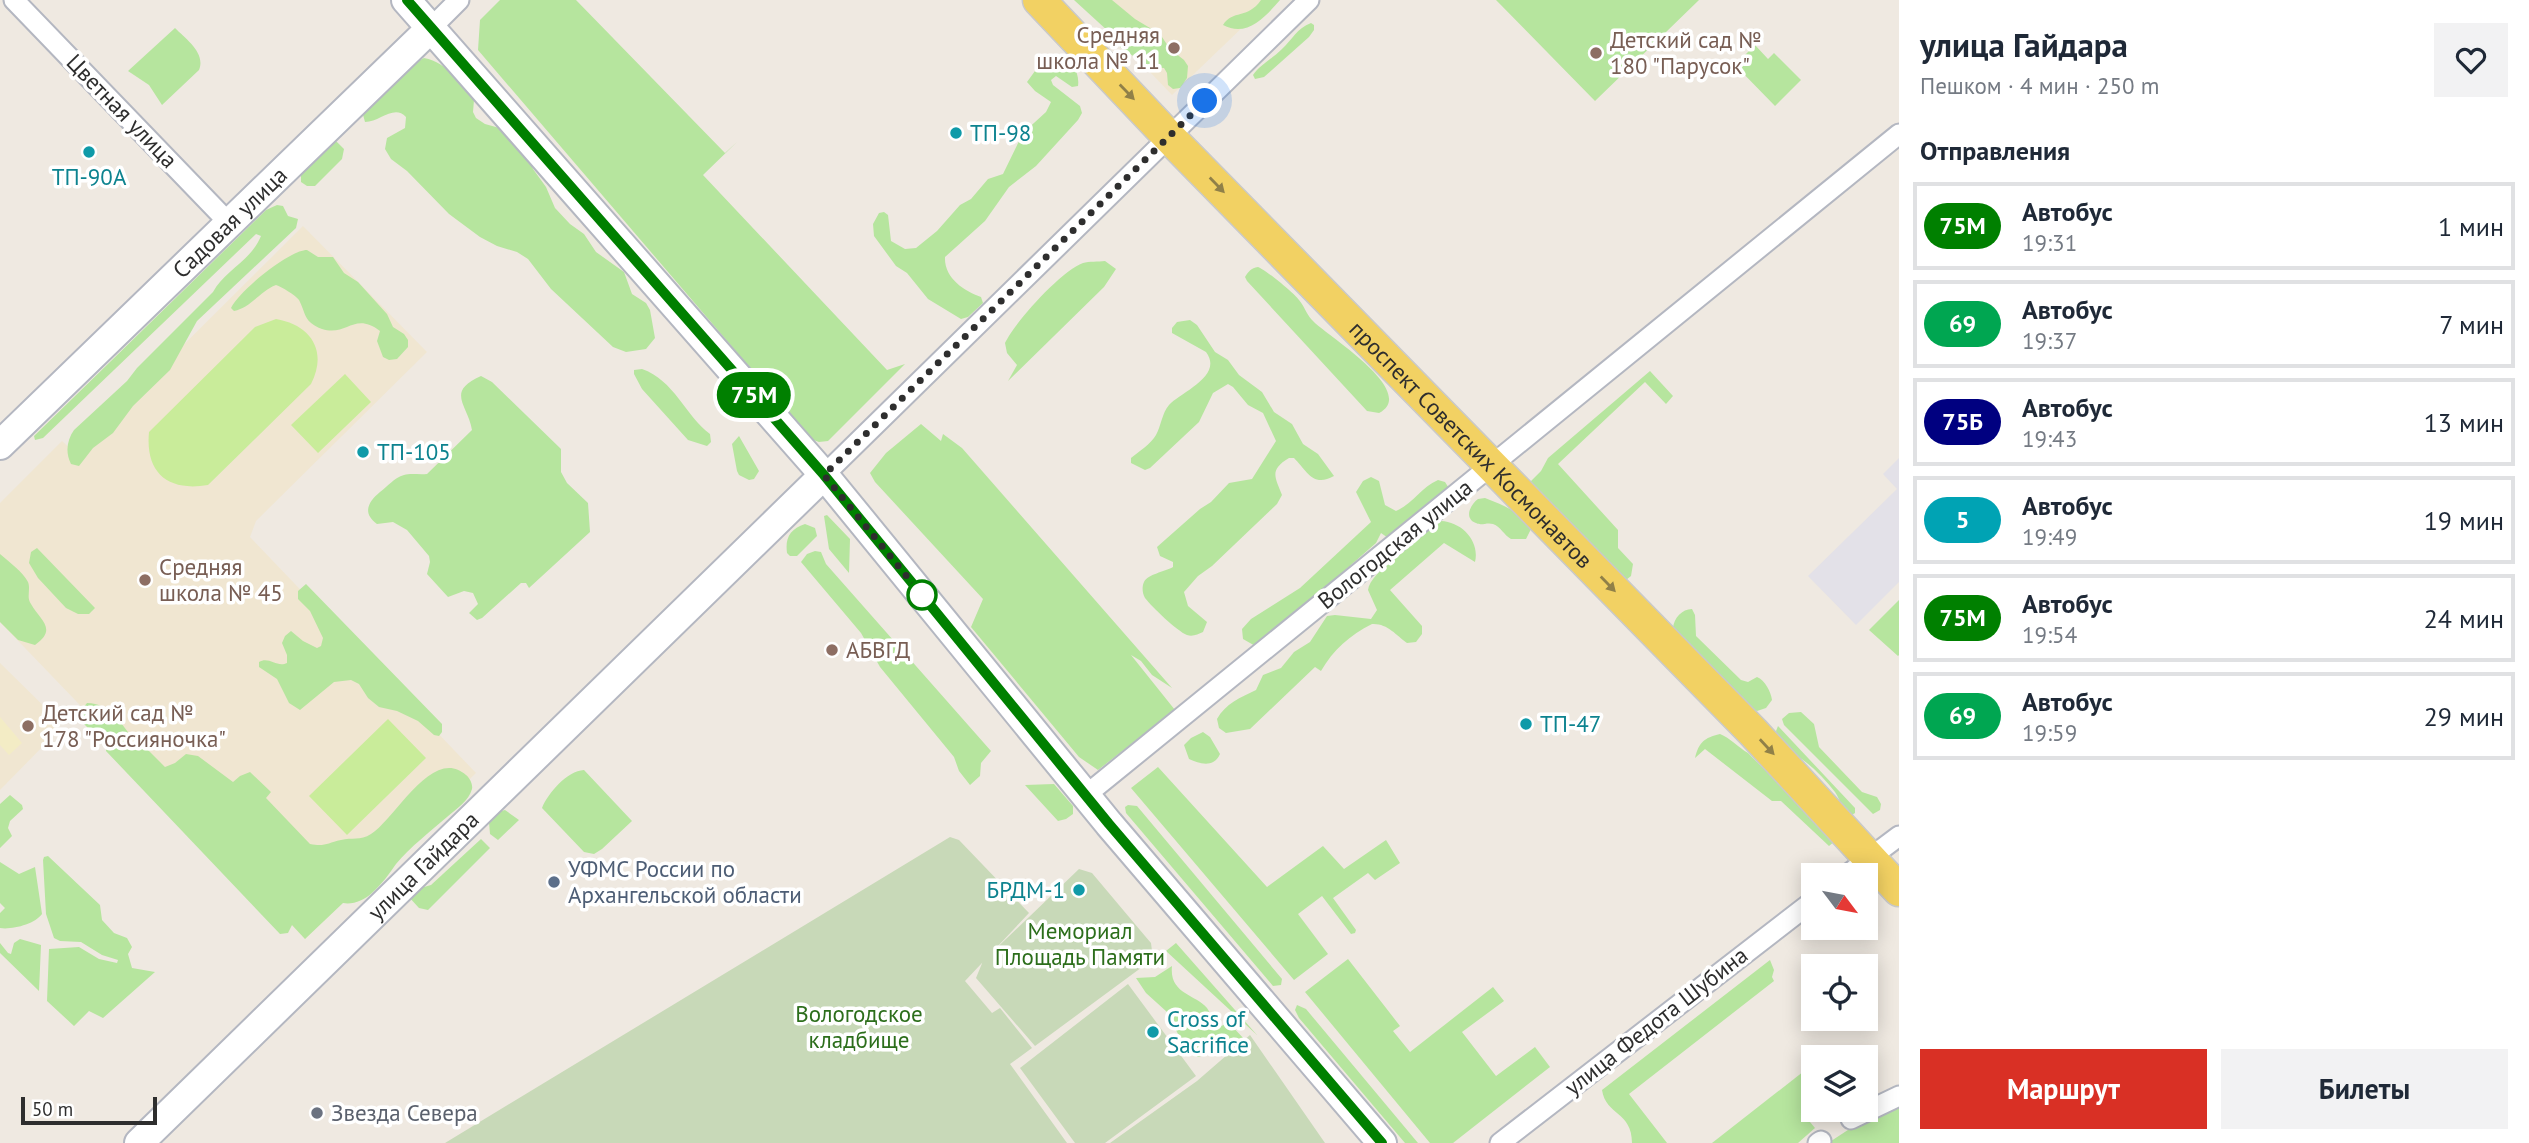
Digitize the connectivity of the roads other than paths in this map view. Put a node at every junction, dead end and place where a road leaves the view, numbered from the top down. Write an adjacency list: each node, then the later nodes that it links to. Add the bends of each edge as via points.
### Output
1 (14, 0): 9 (street, Цветная улица)
2 (407, 0): 6 (street)
3 (459, 0): 6 (street, Садовая улица)
4 (1039, 0): 8 (main road, проспект Советских Космонавтов, one-way to 8)
5 (1309, 0): 8 (street, улица Гайдара)
6 (430, 27): 9 (street, Садовая улица); 12 (street)
7 (1899, 134): 11 (street, Вологодская улица)
8 (1169, 137): 11 (main road, проспект Советских Космонавтов, one-way to 11); 12 (street, улица Гайдара)
9 (229, 223): 10 (street, Садовая улица)
10 (0, 445)
11 (1492, 466): 13 (street, Вологодская улица); 15 (main road, проспект Советских Космонавтов, one-way to 15, via 1753,732)
12 (824, 475): 13 (street); 22 (street, улица Гайдара)
13 (1086, 796): 23 (street)
14 (1899, 836): 16 (street)
15 (1855, 863)
16 (1863, 863)
17 (1878, 878): 18 (main road, проспект Советских Космонавтов)
18 (1899, 890)
19 (1801, 910): 24 (street, улица Федота Шубина)
20 (1899, 1096): 21 (street)
21 (1878, 1106)
22 (139, 1143)
23 (1382, 1143)
24 (1500, 1143)

